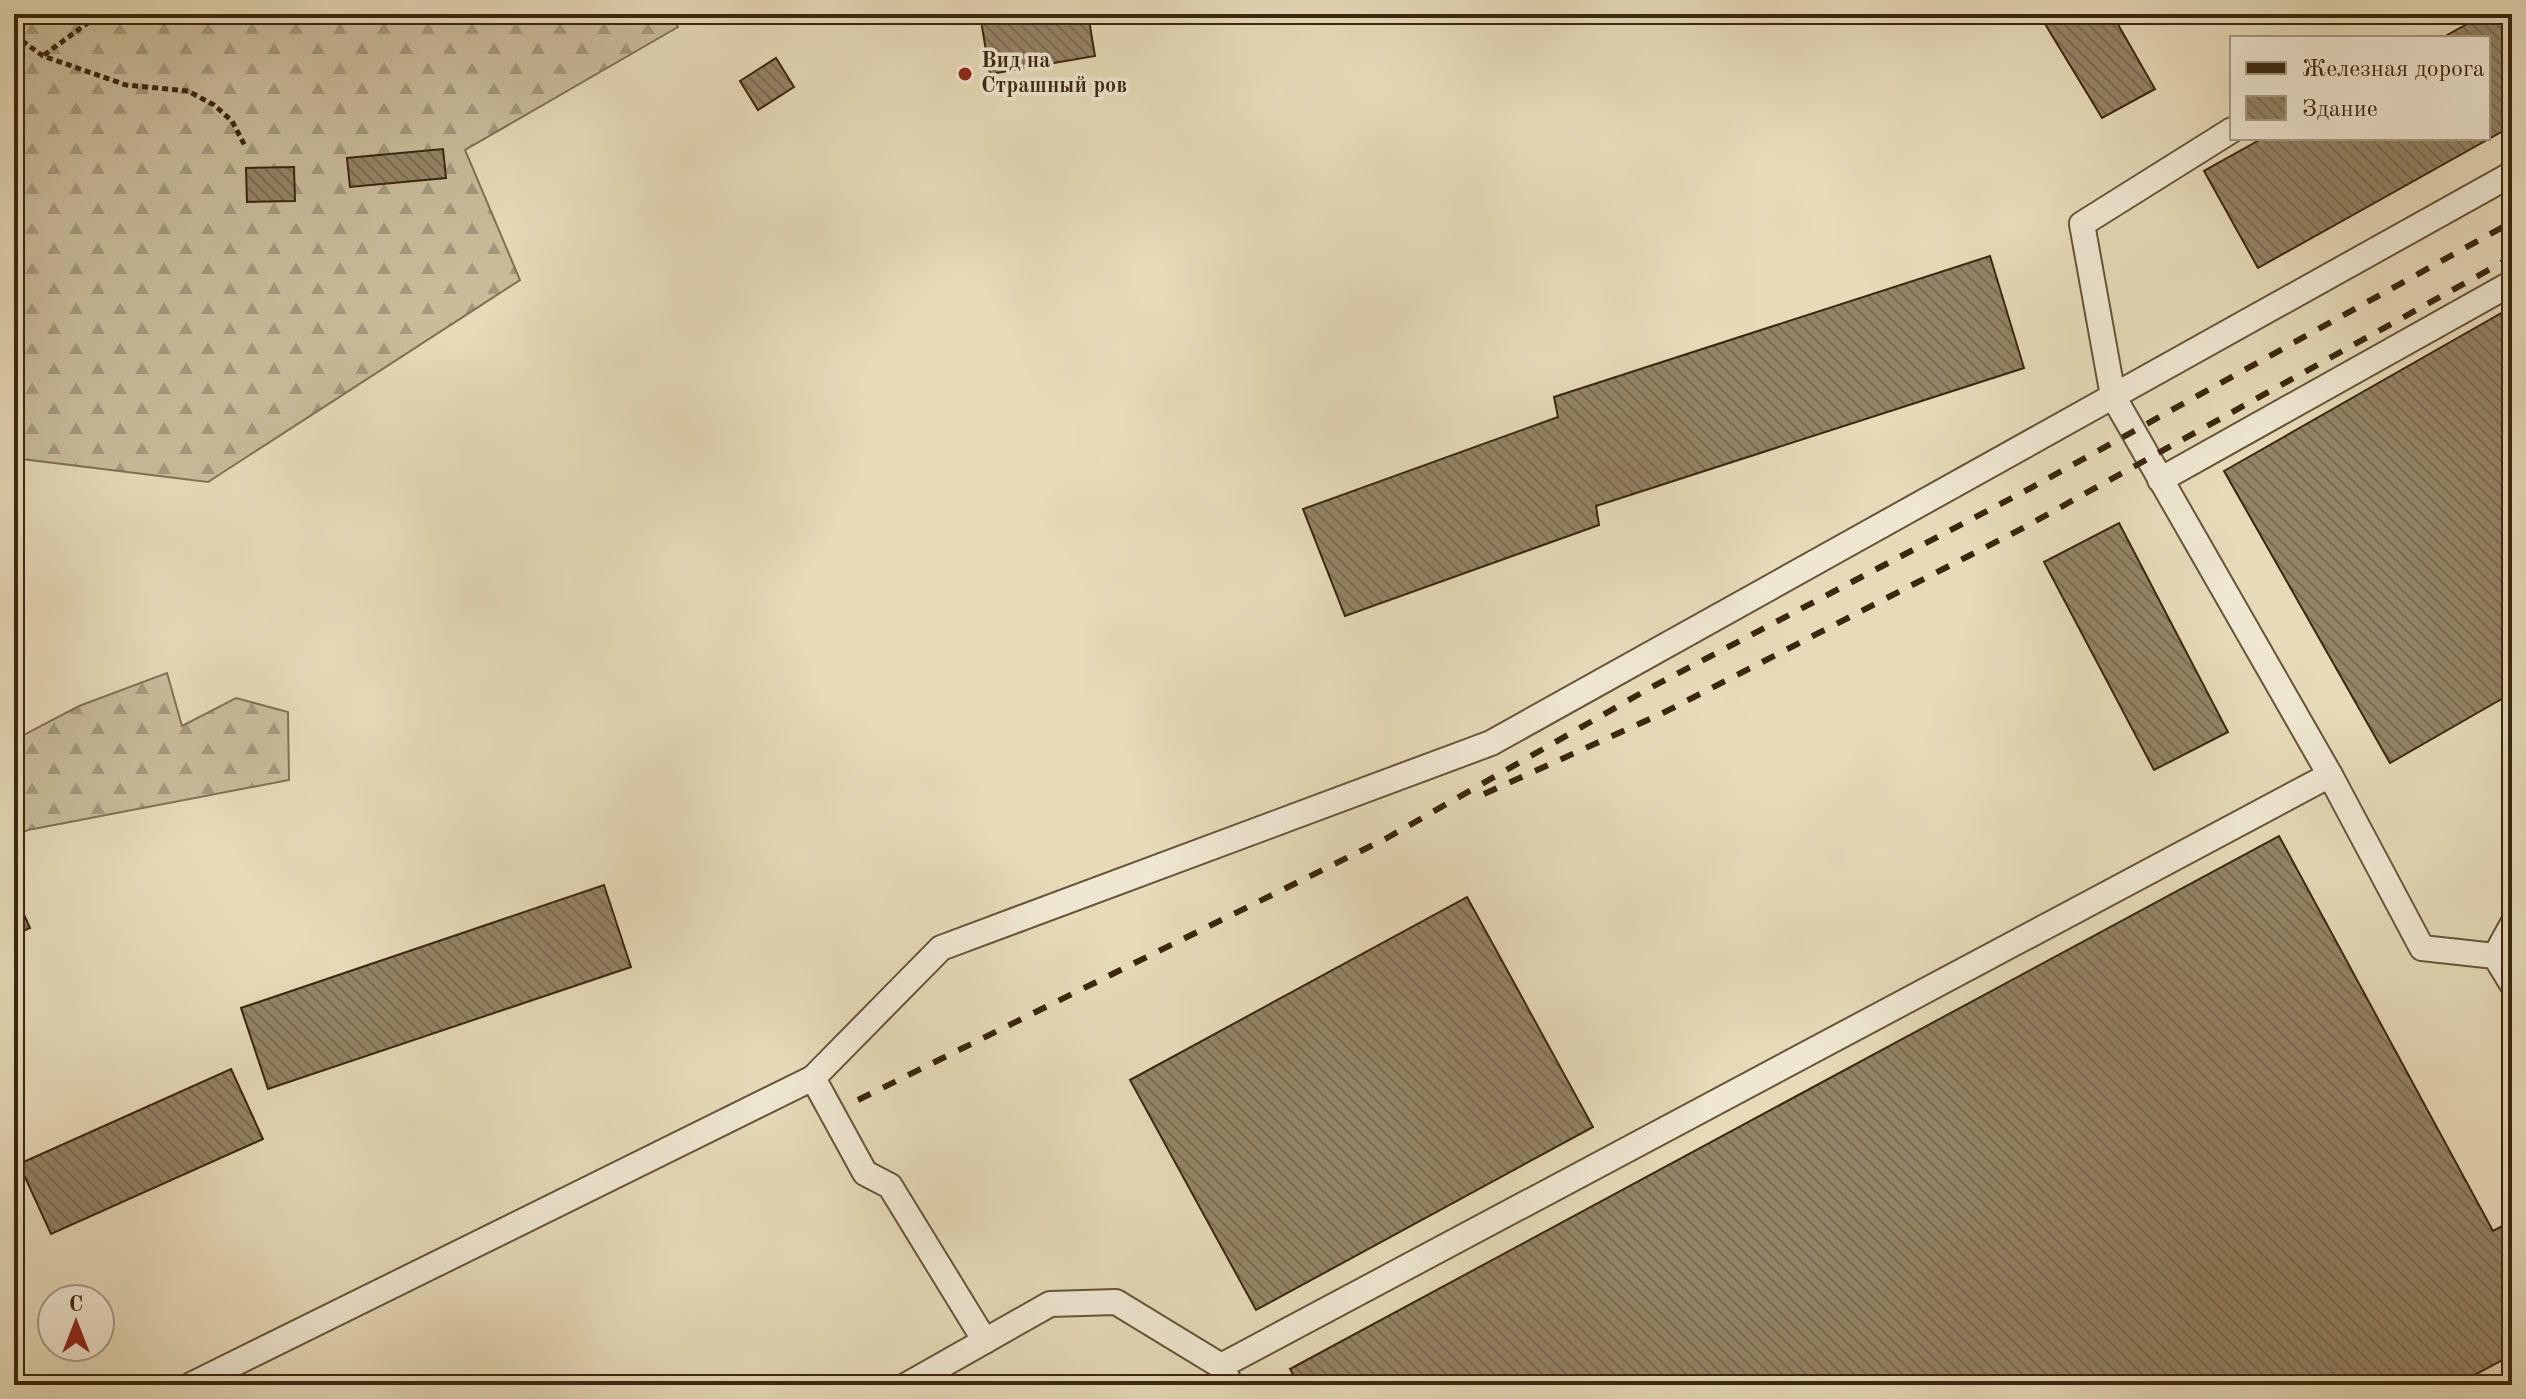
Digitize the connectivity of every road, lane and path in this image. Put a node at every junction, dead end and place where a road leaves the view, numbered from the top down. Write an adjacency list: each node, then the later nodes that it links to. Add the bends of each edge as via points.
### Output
1 (100, 14): 3 (path)
2 (14, 35): 3 (path)
3 (43, 56): 5 (path, via 126,85 188,91 232,121)
4 (2230, 131): 8 (lane, via 2082,224)
5 (245, 146)
6 (2512, 174): 8 (lane)
7 (2512, 283): 9 (lane)
8 (2113, 396): 9 (lane); 14 (lane, via 1491,743 941,948)
9 (2160, 480): 10 (lane)
10 (2330, 775): 12 (lane, via 2422,948); 16 (lane)
11 (2512, 925): 12 (lane)
12 (2495, 956): 13 (lane)
13 (2512, 984)
14 (813, 1078): 15 (lane, via 865,1173 890,1186); 17 (lane)
15 (985, 1341): 16 (lane, via 1050,1304 1116,1302); 18 (lane)
16 (1226, 1376)
17 (191, 1385)
18 (907, 1385)

